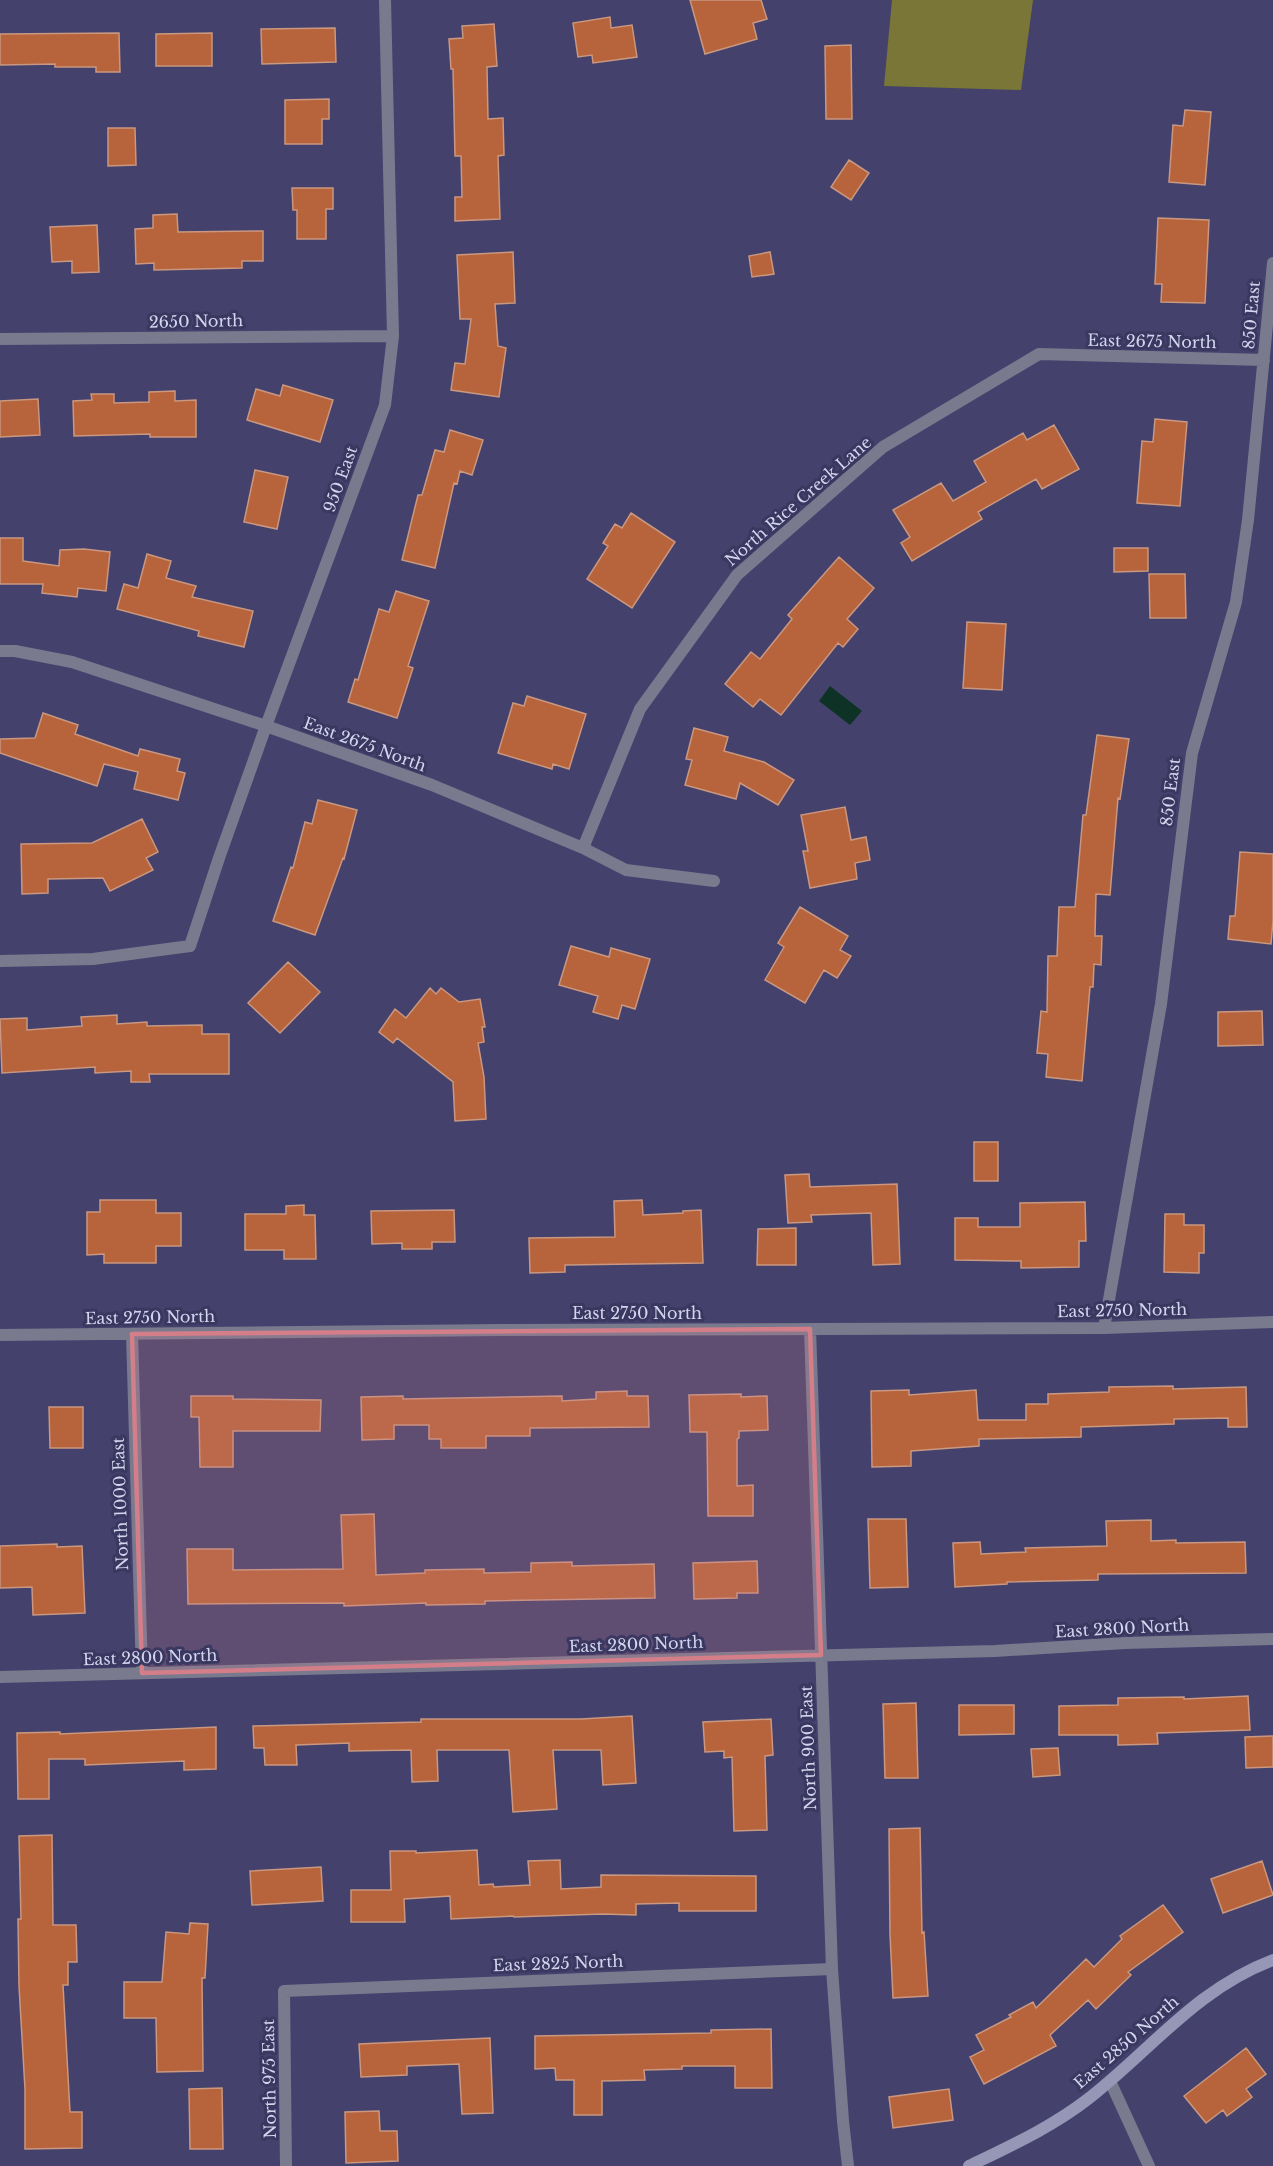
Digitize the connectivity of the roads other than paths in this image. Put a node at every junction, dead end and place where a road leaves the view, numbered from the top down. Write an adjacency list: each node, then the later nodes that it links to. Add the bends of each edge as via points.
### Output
1 (385, 0): 3 (street, 950 East)
2 (1273, 263): 6 (street, 850 East)
3 (393, 336): 4 (street, 2650 North); 8 (street, 950 East, via 385,405)
4 (0, 339)
5 (1038, 354): 6 (street, East 2675 North); 9 (street, North Rice Creek Lane, via 883,447 737,574 640,710)
6 (1264, 360): 13 (street, 850 East, via 1236,602 1192,753 1161,1004)
7 (0, 651): 8 (street, East 2675 North, via 72,662)
8 (266, 726): 9 (street, East 2675 North, via 432,785); 11 (street, 950 East, via 190,946 93,959)
9 (584, 849): 10 (street, East 2675 North, via 626,870)
10 (714, 880)
11 (0, 961)
12 (1273, 1322): 13 (street, East 2750 North)
13 (1104, 1328): 14 (street, East 2750 North)
14 (810, 1329): 15 (street, East 2750 North); 18 (street, North 900 East)
15 (132, 1334): 16 (street, East 2750 North); 19 (street, North 1000 East)
16 (0, 1335)
17 (1273, 1639): 18 (street, East 2800 North)
18 (821, 1655): 19 (street, East 2800 North); 22 (street, North 900 East)
19 (142, 1673): 20 (street, East 2800 North)
20 (0, 1677)
21 (1273, 1960): 24 (street, East 2850 North, via 1228,1980 1197,2002)
22 (832, 1969): 23 (street, East 2825 North); 26 (street, North 900 East)
23 (284, 1991): 25 (street, North 975 East)
24 (1110, 2081): 27 (street, East 2850 North, via 1048,2125); 28 (street)
25 (286, 2166)
26 (848, 2166)
27 (969, 2166)
28 (1149, 2166)

